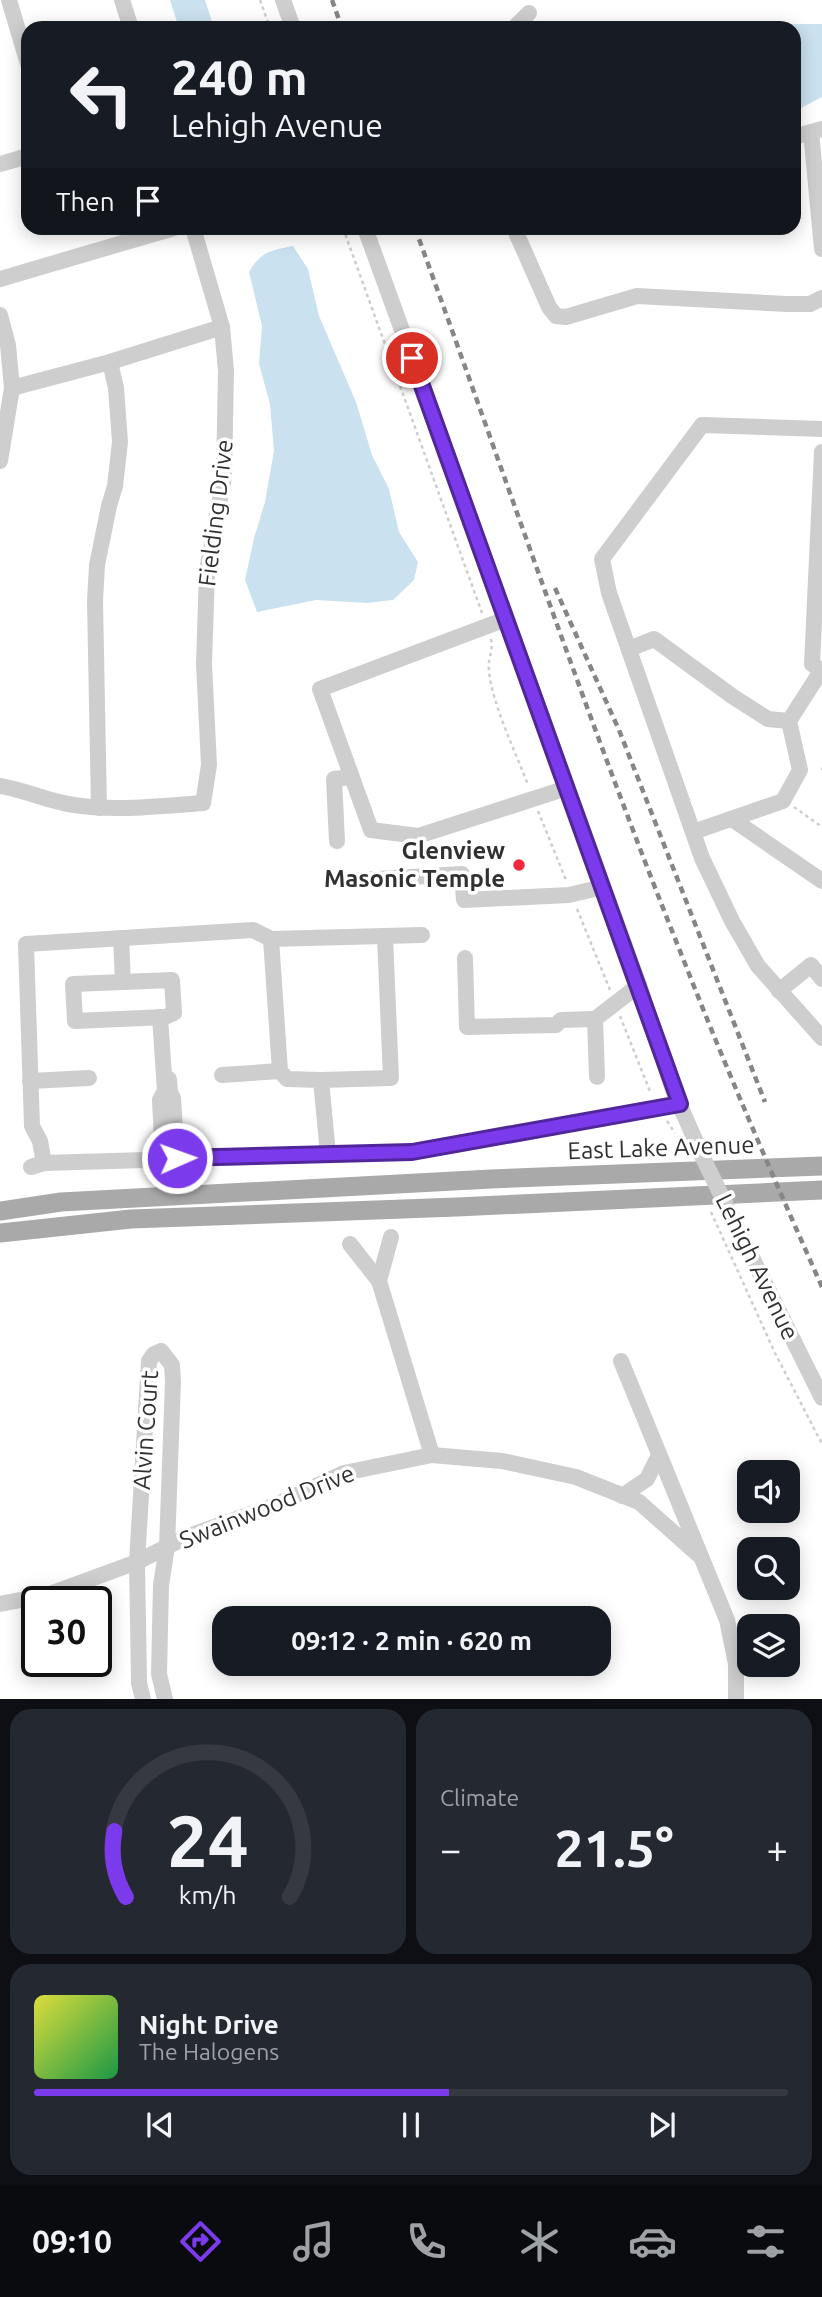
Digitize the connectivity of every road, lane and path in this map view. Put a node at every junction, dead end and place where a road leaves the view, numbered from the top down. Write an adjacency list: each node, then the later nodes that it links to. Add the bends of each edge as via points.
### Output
1 (9, 0): 10 (street)
2 (122, 0): 6 (street)
3 (260, 0): 7 (path)
4 (283, 0): 8 (street)
5 (529, 13): 9 (street)
6 (129, 21)
7 (268, 21)
8 (290, 21)
9 (521, 21)
10 (21, 40)
11 (809, 133): 19 (street)
12 (21, 158): 13 (street)
13 (0, 164)
14 (150, 235): 20 (street)
15 (195, 235): 23 (street, Fielding Drive)
16 (345, 235): 30 (path)
17 (368, 235): 29 (street, Lehigh Avenue)
18 (517, 235): 21 (street, via 556,316 637,296 787,304 810,304)
19 (822, 249)
20 (0, 279)
21 (822, 298)
22 (0, 315): 25 (street)
23 (222, 327): 24 (street); 39 (street, Fielding Drive, via 227,412 224,477 207,571 204,664 209,765 204,803)
24 (110, 362): 25 (street); 39 (street, via 120,442 94,601)
25 (12, 388): 28 (street)
26 (822, 429): 31 (street, via 702,425 602,559)
27 (822, 452): 32 (street, via 811,664)
28 (0, 461)
29 (506, 619): 30 (street); 36 (street, Lehigh Avenue)
30 (487, 627): 34 (street, via 320,689); 37 (path, via 493,643 488,668 494,694)
31 (629, 649): 33 (street, via 654,639 768,719); 42 (street)
32 (821, 671): 33 (street)
33 (789, 721): 40 (street, via 800,770 783,801)
34 (351, 777): 37 (street, via 370,830 418,836); 43 (street, via 334,779)
35 (0, 786): 39 (street)
36 (567, 788): 37 (street); 46 (street, Lehigh Avenue)
37 (534, 799): 47 (path)
38 (794, 807): 41 (path)
39 (99, 808)
40 (732, 819): 42 (street); 45 (street)
41 (822, 827)
42 (693, 832): 56 (street, via 733,921 758,966)
43 (337, 841)
44 (343, 881): 47 (street, via 462,874 464,900)
45 (822, 881)
46 (603, 887): 47 (street); 55 (street, Lehigh Avenue)
47 (572, 895): 57 (path)
48 (422, 935): 49 (street)
49 (386, 937): 51 (street); 65 (street, via 391,1078)
50 (121, 938): 51 (street, via 253,930); 54 (street); 66 (street, via 26,944)
51 (271, 939): 61 (street)
52 (465, 958): 59 (street, via 467,1027)
53 (822, 979): 56 (street, via 811,965)
54 (123, 982): 58 (street, via 172,980 174,1013); 58 (street, via 74,984 75,1021)
55 (639, 985): 57 (street); 68 (street, Lehigh Avenue)
56 (779, 991): 60 (street)
57 (615, 1003): 59 (street); 67 (path)
58 (162, 1017): 70 (street)
59 (595, 1018): 63 (street)
60 (822, 1038)
61 (280, 1072): 62 (street); 65 (street, via 287,1079)
62 (222, 1075)
63 (597, 1077)
64 (89, 1078): 66 (street)
65 (321, 1080): 69 (street)
66 (30, 1081): 70 (street, via 32,1126 40,1141 38,1165)
67 (652, 1096)
68 (680, 1104): 69 (street, via 412,1152); 80 (street, Lehigh Avenue, bridge)
69 (328, 1154): 70 (street)
70 (170, 1159)
71 (822, 1166): 74 (main road, East Lake Avenue, via 491,1178 61,1202)
72 (822, 1191): 75 (main road, East Lake Avenue, via 131,1219)
73 (708, 1206): 81 (path)
74 (0, 1211)
75 (0, 1233)
76 (391, 1237): 78 (street)
77 (350, 1244): 78 (street)
78 (379, 1281): 82 (street)
79 (621, 1361): 83 (street, Swainwood Drive)
80 (822, 1398)
81 (822, 1444)
82 (432, 1455): 84 (street, Swainwood Drive, via 502,1461 576,1477); 85 (street, Swainwood Drive, via 344,1473)
83 (659, 1455): 84 (street, via 647,1479); 86 (street, Swainwood Drive)
84 (622, 1496): 86 (street, Swainwood Drive, via 639,1502)
85 (167, 1547): 87 (street, Swainwood Drive); 87 (street, Alvin Court, via 173,1373 162,1351 149,1361); 90 (street, Alvin Court, via 161,1585 159,1674)
86 (701, 1557): 91 (street, Swainwood Drive, via 727,1620)
87 (137, 1562): 88 (street, Swainwood Drive, via 47,1595); 89 (street, Alvin Court)
88 (0, 1604)
89 (143, 1699)
90 (165, 1699)
91 (737, 1699)

